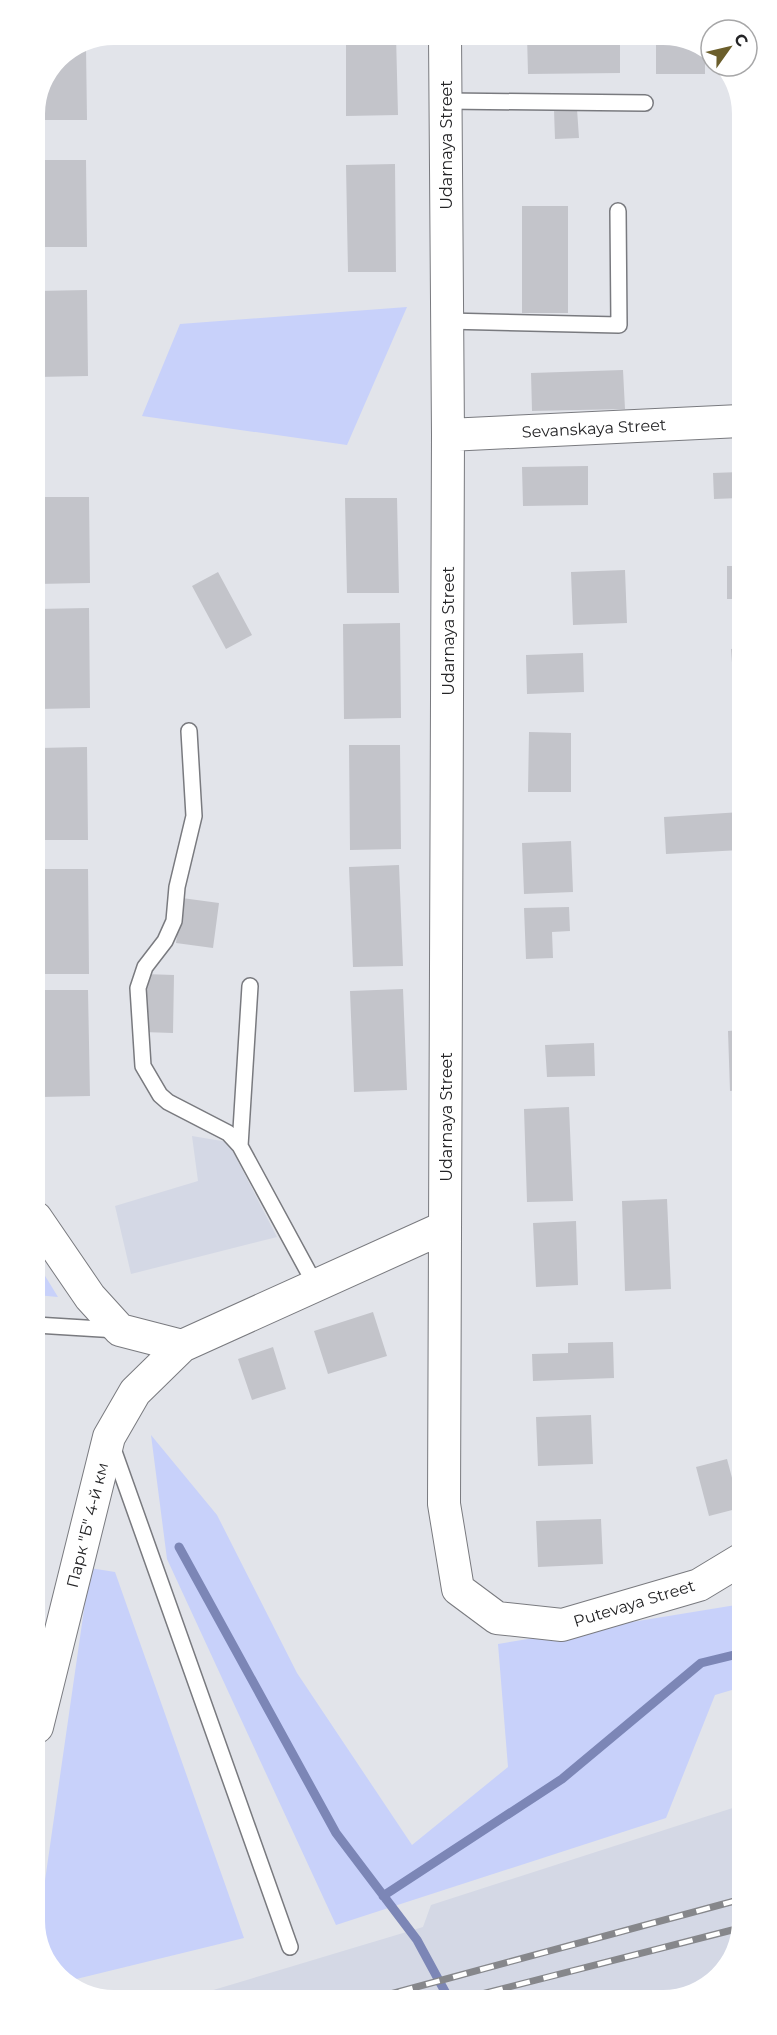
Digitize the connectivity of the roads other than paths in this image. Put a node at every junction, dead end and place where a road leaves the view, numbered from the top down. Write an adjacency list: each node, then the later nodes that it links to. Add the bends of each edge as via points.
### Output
1 (445, 45): 2 (street, Udarnaya Street)
2 (446, 101): 3 (lane); 5 (street, Udarnaya Street)
3 (645, 104)
4 (618, 211): 5 (lane, via 620,325)
5 (447, 321): 7 (street, Udarnaya Street)
6 (732, 421): 7 (street, Sevanskaya Street)
7 (448, 435): 11 (street, Udarnaya Street)
8 (189, 731): 10 (lane, via 194,816 177,887 174,921 165,941 145,967 138,988 143,1066 168,1102 228,1133)
9 (250, 986): 10 (lane)
10 (240, 1146): 13 (lane)
11 (445, 1227): 13 (street); 19 (street, Udarnaya Street, via 444,1504)
12 (45, 1231): 15 (street, via 90,1297)
13 (316, 1286): 16 (street)
14 (45, 1326): 15 (lane)
15 (120, 1330): 16 (street)
16 (182, 1346): 17 (street, Парк "Б" 4-й км, via 135,1392)
17 (109, 1437): 20 (street, Парк "Б" 4-й км); 21 (lane)
18 (732, 1565): 19 (street, Putevaya Street, via 699,1584 562,1625 497,1618)
19 (458, 1589)
20 (45, 1695)
21 (290, 1947)

